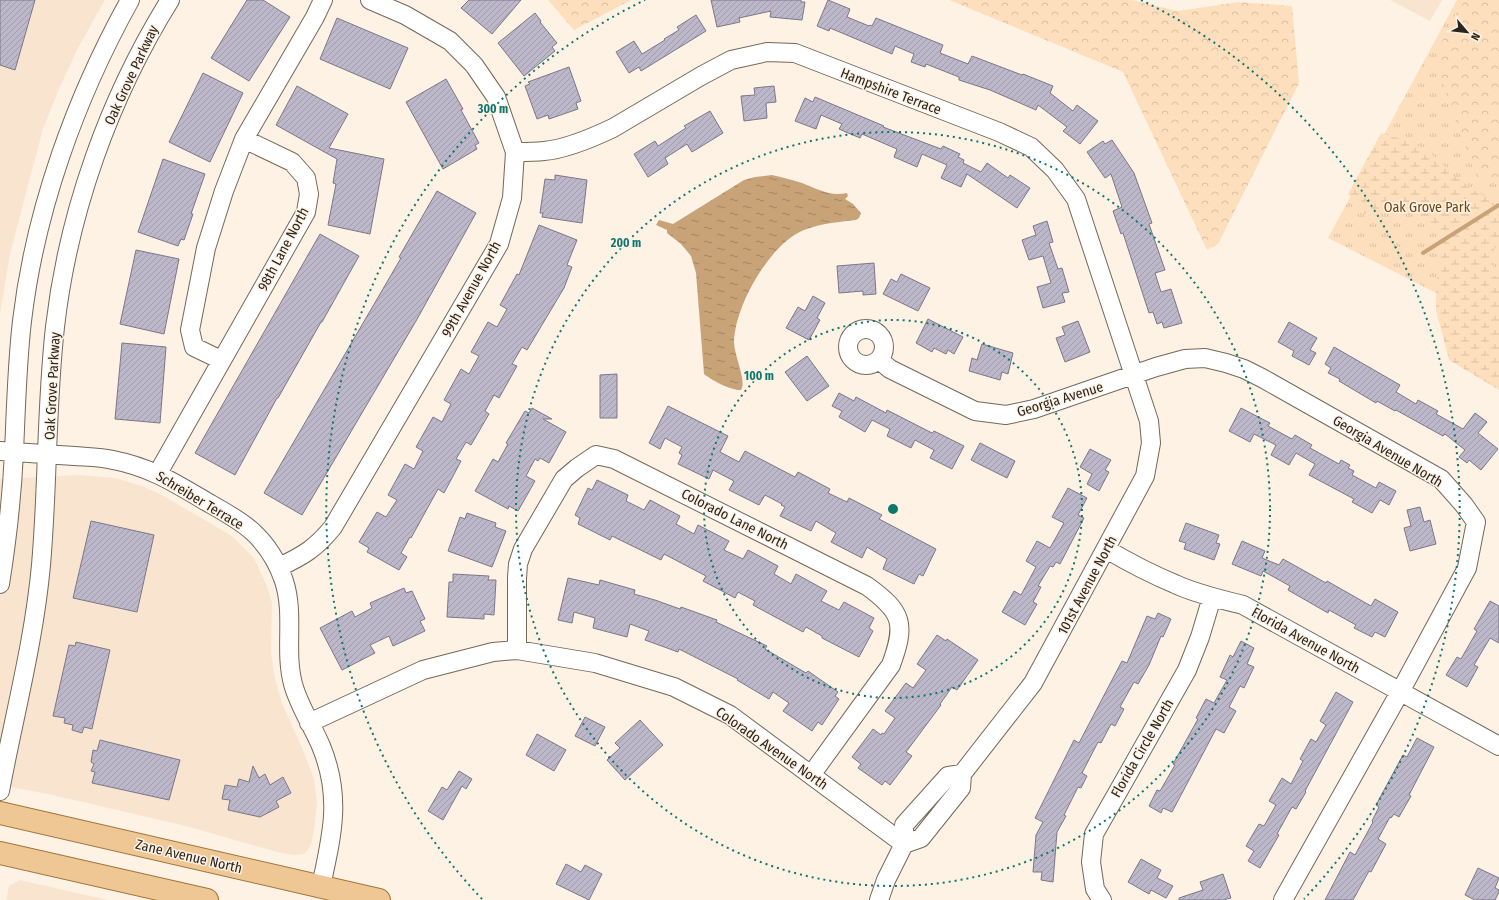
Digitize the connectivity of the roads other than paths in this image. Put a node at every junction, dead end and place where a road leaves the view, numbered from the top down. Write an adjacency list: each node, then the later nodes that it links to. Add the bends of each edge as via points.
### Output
1 (130, 0): 10 (street, via 84,92 54,176 28,280)
2 (170, 0): 11 (street, Oak Grove Parkway, via 117,101 86,183 72,232 61,281 55,326)
3 (322, 0): 5 (street, via 315,17)
4 (370, 0): 6 (street, 99th Avenue North, via 405,15 450,41 474,65 496,97)
5 (244, 140): 7 (street, via 206,248 190,330 194,347); 7 (street, 98th Lane North, via 292,162 306,178 309,194 306,212)
6 (515, 152): 9 (street, Hampshire Terrace, via 544,151 600,134 731,60 767,52 794,53 999,132 1031,147 1055,170 1076,199); 14 (street, 99th Avenue North, via 512,198 499,244 333,527 310,550)
7 (221, 360): 12 (street, 98th Lane North)
8 (879, 360): 9 (street, Georgia Avenue, via 890,369 975,411 1006,415 1034,409)
9 (1134, 375): 13 (street, 101st Avenue North, via 1149,421 1151,443 1145,476); 18 (street, Georgia Avenue North, via 1186,359 1205,358 1244,368 1441,479 1464,505 1476,522 1467,568)
10 (7, 452): 11 (street, Schreiber Terrace); 15 (street, via 10,517)
11 (48, 454): 12 (street, Schreiber Terrace, via 113,459); 22 (street, Oak Grove Parkway, via 44,536 35,614)
12 (158, 473): 14 (street, Schreiber Terrace, via 237,519 254,532)
13 (1106, 549): 16 (street, Florida Avenue North, via 1175,585); 24 (street, 101st Avenue North, via 1033,683 962,774 948,776 904,825)
14 (278, 567): 19 (street, Schreiber Terrace, via 284,582 289,611 289,667 293,686)
15 (0, 584)
16 (1212, 597): 18 (street, Florida Avenue North, via 1243,605); 30 (street, Florida Circle North, via 1187,670 1094,834 1091,862 1095,888)
17 (517, 650): 19 (street, Colorado Avenue North, via 493,652 423,670); 21 (street, Colorado Avenue North, via 595,663 674,687 730,715); 21 (street, Colorado Lane North, via 517,578 523,549 564,479 596,455 614,459 867,586 893,609 900,630 899,645 892,665)
18 (1400, 692): 20 (street, Florida Avenue North); 31 (street)
19 (310, 723): 26 (street, Schreiber Terrace, via 328,767 334,796 332,833)
20 (1499, 746)
21 (811, 775): 24 (street, Colorado Avenue North)
22 (0, 791)
23 (0, 813): 26 (main road, Zane Avenue North)
24 (904, 844): 29 (street, 101st Avenue North)
25 (0, 853): 27 (main road)
26 (322, 886): 28 (main road, Zane Avenue North)
27 (207, 900)
28 (378, 900)
29 (879, 900)
30 (1102, 900)
31 (1283, 900)

